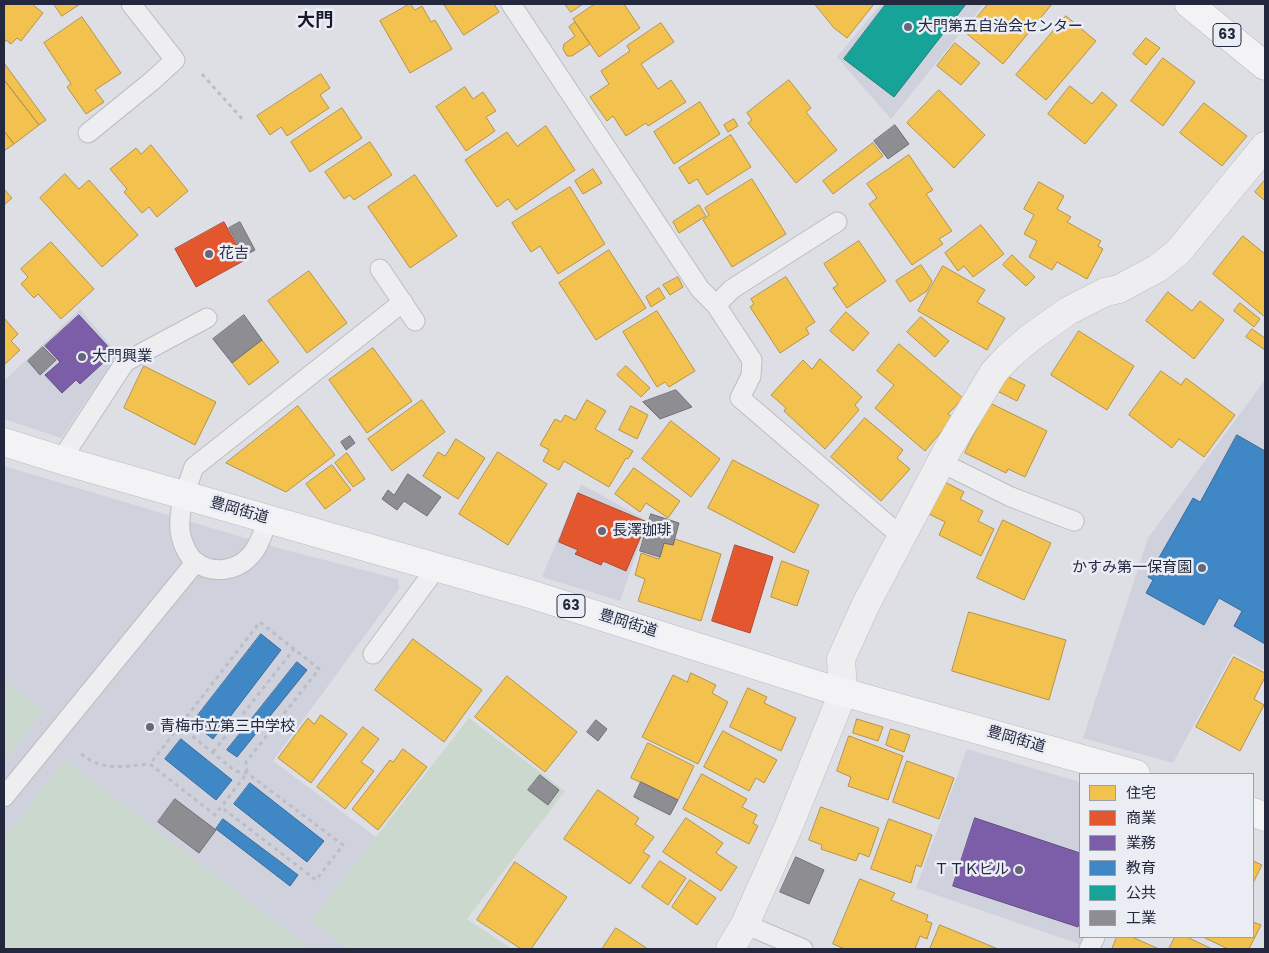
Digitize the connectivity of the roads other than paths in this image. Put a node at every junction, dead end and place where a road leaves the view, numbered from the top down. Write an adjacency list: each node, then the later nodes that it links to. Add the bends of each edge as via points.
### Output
1 (131, 4): 5 (lane, via 175,60)
2 (511, 4): 10 (lane, via 700,289)
3 (1189, 4): 4 (main road, 63)
4 (1265, 66)
5 (88, 133)
6 (1265, 146): 15 (street, via 1178,252 1158,268 1119,289 1105,292 1068,311 1010,356 994,372)
7 (837, 222): 10 (lane, via 732,289)
8 (380, 269): 9 (lane)
9 (403, 302): 12 (lane); 16 (lane, via 194,467)
10 (716, 305): 19 (lane, via 752,360 751,376 740,398)
11 (207, 318): 14 (lane, via 125,362)
12 (414, 321)
13 (4, 442): 14 (main road, 豊岡街道 / 63)
14 (61, 460): 16 (main road, 豊岡街道 / 63)
15 (940, 462): 18 (lane, via 1011,498); 19 (street)
16 (184, 496): 17 (main road, 豊岡街道 / 63); 20 (lane, via 180,531 184,547)
17 (268, 520): 20 (lane, via 249,558 233,568 212,570); 21 (main road, 豊岡街道 / 63)
18 (1074, 521)
19 (902, 537): 23 (street, via 841,659)
20 (195, 563): 25 (lane)
21 (437, 568): 22 (lane); 23 (main road, 豊岡街道 / 63)
22 (373, 654)
23 (843, 692): 24 (main road, 豊岡街道 / 63); 26 (street)
24 (1132, 773)
25 (4, 797)
26 (745, 924): 27 (street); 28 (lane)
27 (730, 949)
28 (803, 949)

